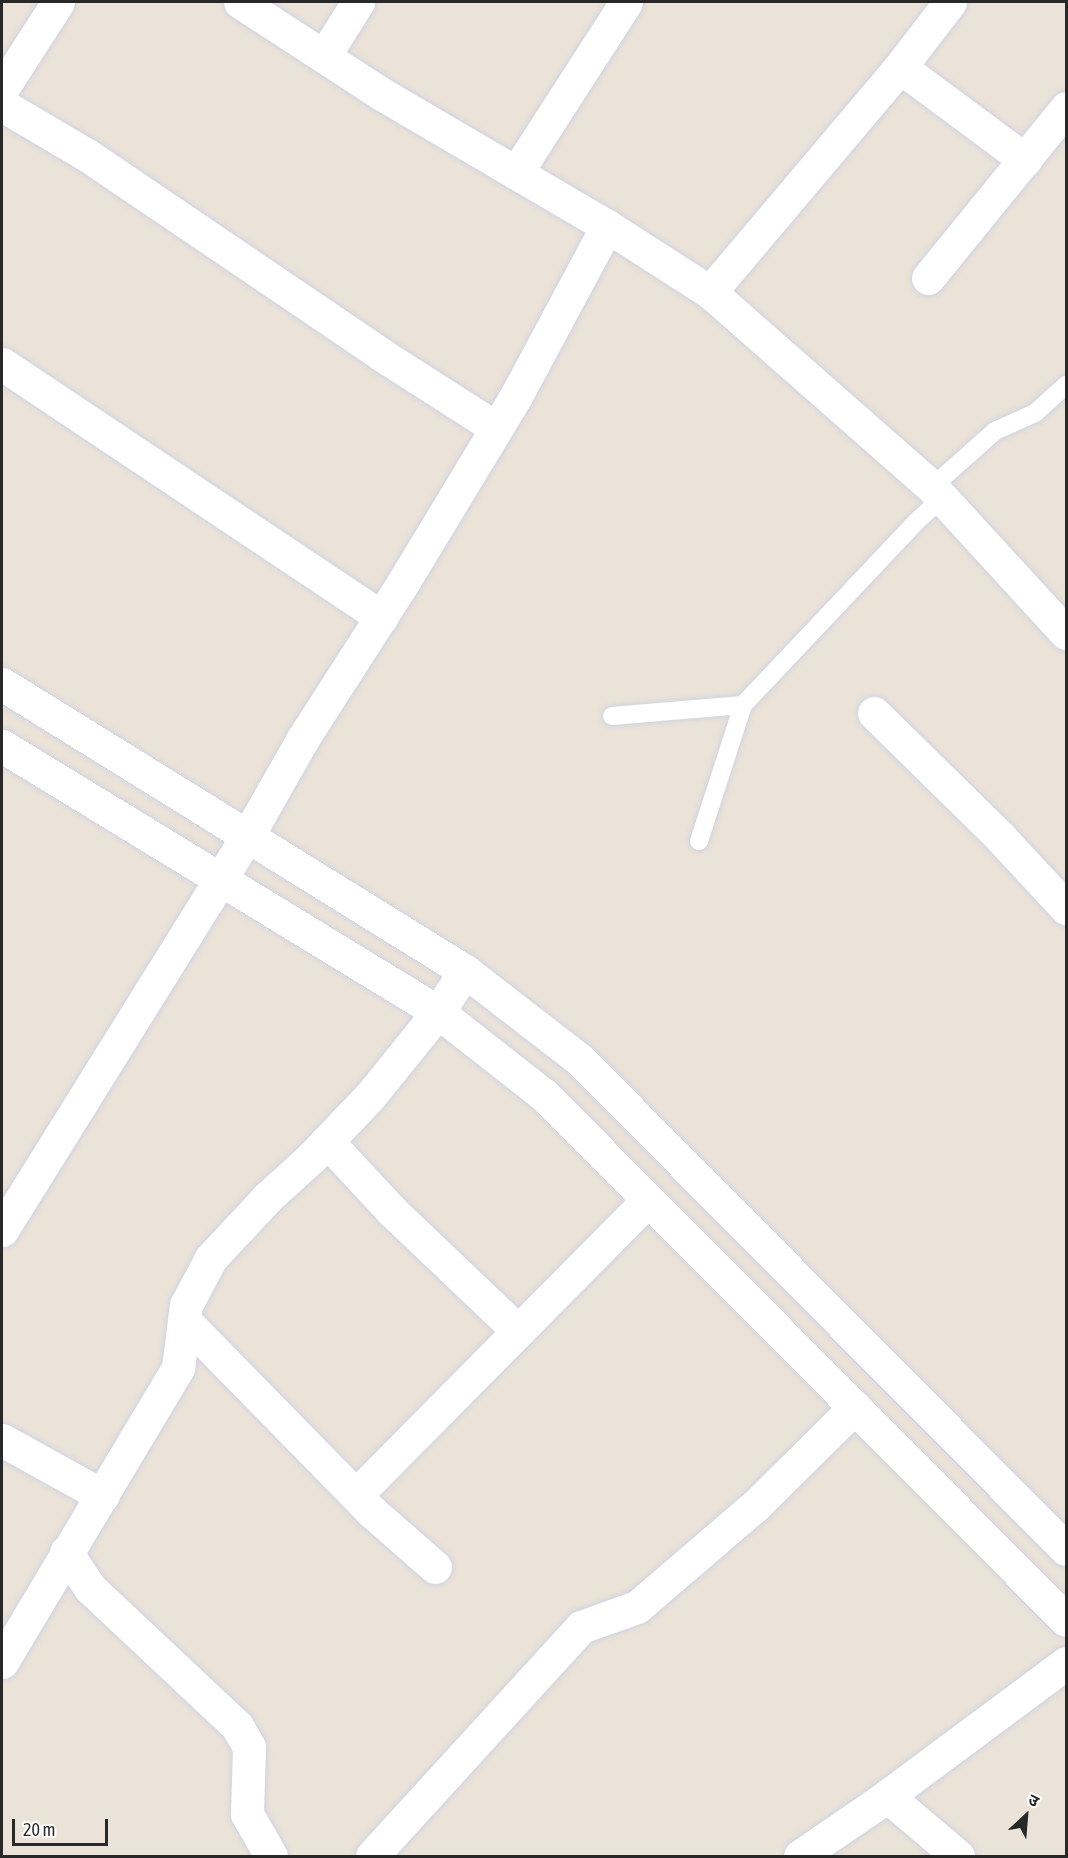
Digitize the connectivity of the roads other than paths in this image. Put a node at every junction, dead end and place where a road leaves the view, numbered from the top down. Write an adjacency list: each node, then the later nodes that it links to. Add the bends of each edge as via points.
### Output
1 (58, 2): 8 (street)
2 (240, 2): 6 (street)
3 (358, 2): 6 (street)
4 (626, 2): 12 (street)
5 (950, 2): 7 (street)
6 (324, 56): 12 (street)
7 (900, 67): 11 (street); 15 (street)
8 (2, 89)
9 (2, 105): 18 (street, via 97,162)
10 (1066, 108): 11 (street)
11 (1025, 160): 14 (street)
12 (516, 172): 13 (street)
13 (607, 226): 15 (street); 18 (street)
14 (928, 278)
15 (710, 292): 19 (street)
16 (2, 364): 20 (street)
17 (1066, 385): 19 (lane, via 1035,413 995,431)
18 (496, 428): 20 (street)
19 (937, 492): 21 (street); 23 (lane, via 917,521)
20 (381, 617): 27 (street, via 302,740)
21 (1066, 633)
22 (2, 684): 27 (street)
23 (743, 705): 25 (lane); 28 (lane)
24 (874, 713): 30 (street)
25 (612, 717)
26 (2, 749): 29 (street)
27 (248, 837): 29 (street); 31 (street)
28 (699, 841)
29 (220, 879): 32 (street); 35 (street)
30 (1066, 908)
31 (465, 971): 32 (street); 42 (street, via 580,1060)
32 (438, 1012): 33 (street); 34 (street, via 544,1095)
33 (327, 1141): 36 (street, via 211,1258 186,1305); 37 (street, via 392,1210)
34 (648, 1200): 37 (street); 38 (street)
35 (2, 1230)
36 (184, 1320): 40 (street); 41 (street, via 178,1368)
37 (518, 1331): 40 (street)
38 (855, 1407): 45 (street); 50 (street, via 756,1505 637,1607 581,1627)
39 (2, 1440): 41 (street)
40 (356, 1495): 44 (street)
41 (103, 1496): 43 (street)
42 (1066, 1549)
43 (66, 1552): 46 (street); 49 (street, via 90,1588 237,1726 249,1746 247,1814)
44 (435, 1567)
45 (1066, 1620)
46 (2, 1662)
47 (1066, 1663): 48 (street)
48 (886, 1796): 51 (street); 52 (street)
49 (271, 1857)
50 (372, 1857)
51 (800, 1857)
52 (958, 1857)

